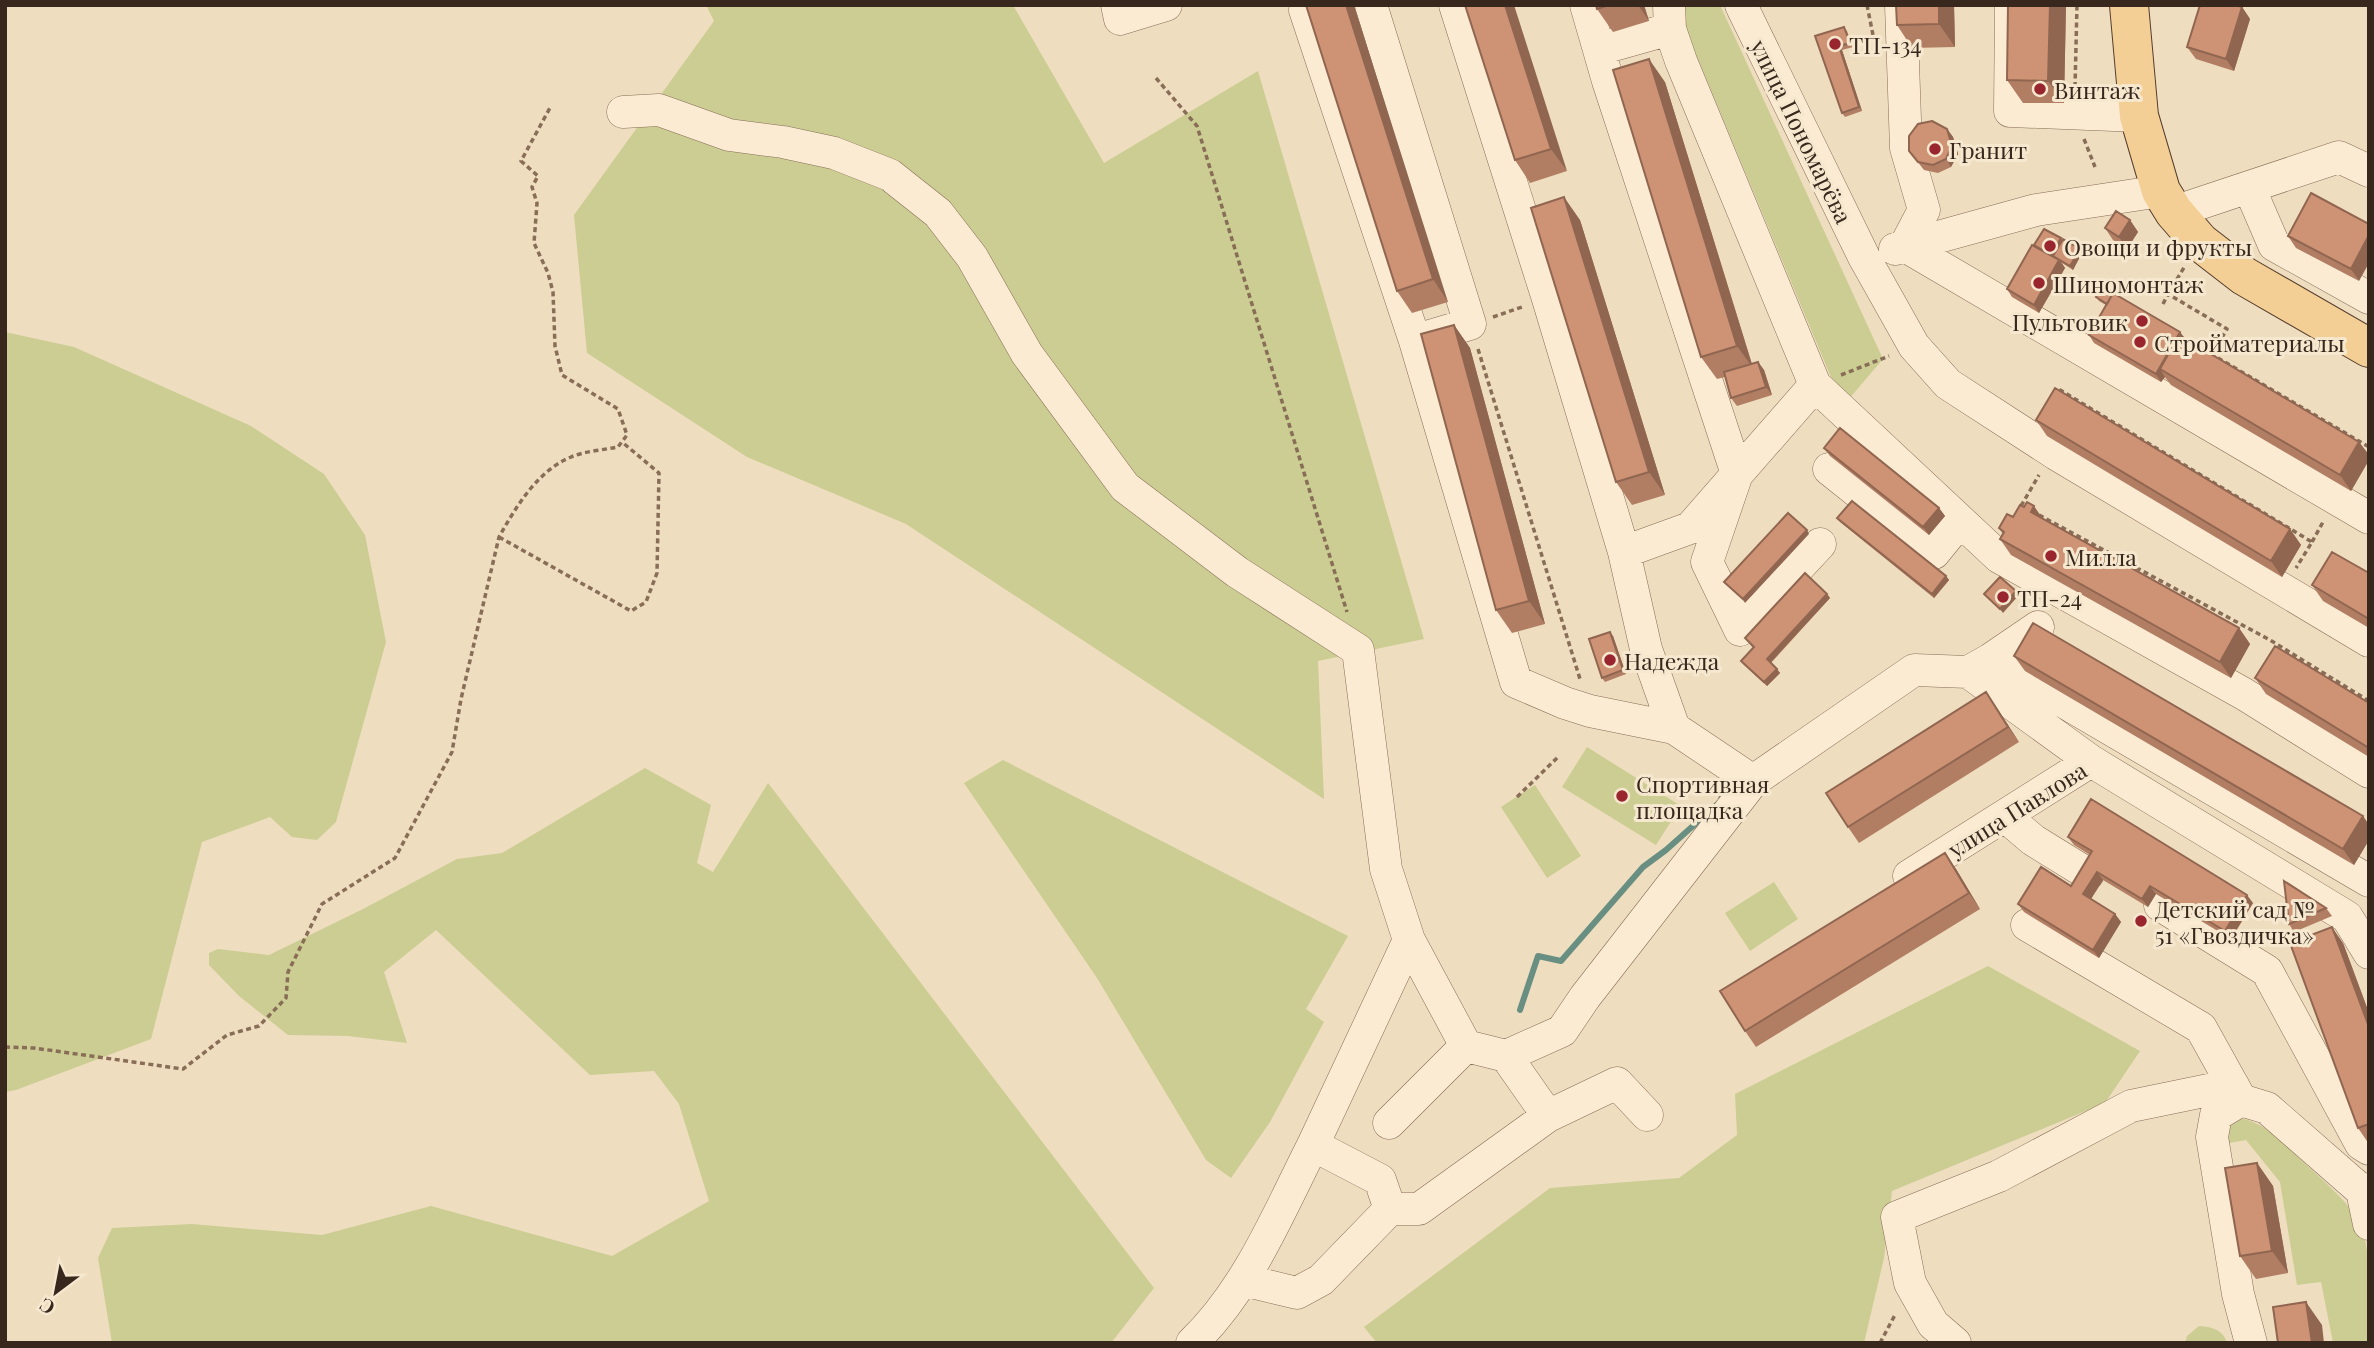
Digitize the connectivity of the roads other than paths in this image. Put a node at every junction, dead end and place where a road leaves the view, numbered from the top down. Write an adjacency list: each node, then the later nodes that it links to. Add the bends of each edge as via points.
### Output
1 (1117, 5): 2 (street, via 1120,19)
2 (1166, 5)
3 (1319, 5): 22 (street, via 1304,10)
4 (1371, 5): 22 (street, via 1470,324)
5 (1455, 5): 30 (street)
6 (1586, 5): 12 (street)
7 (1741, 5): 20 (street, улица Пономарёва)
8 (1901, 5): 19 (street, via 1906,148 1924,210)
9 (2011, 5): 15 (street, via 2010,111)
10 (2136, 12): 15 (main road)
11 (1670, 17): 12 (street); 13 (street)
12 (1599, 49): 13 (street)
13 (1644, 71): 24 (street); 26 (street)
14 (623, 112): 44 (street, via 659,110 729,135 834,153 890,175 938,213 972,257 1027,354 1125,487 1237,572 1358,650 1386,869)
15 (2138, 116): 18 (main road)
16 (2369, 171): 17 (street, via 2339,157)
17 (2249, 187): 18 (street); 21 (street, via 2274,245)
18 (2168, 201): 19 (street, via 2036,210); 23 (main road, via 2200,242 2244,276)
19 (1905, 246): 20 (street); 27 (street)
20 (1864, 257): 32 (street, улица Пономарёва, via 1914,346 1948,384)
21 (2369, 298)
22 (1415, 341): 34 (street, via 1516,682 1590,711)
23 (2369, 348)
24 (1815, 385): 26 (street); 28 (street)
25 (1829, 469): 28 (street, via 1934,554)
26 (1737, 474): 29 (street, via 1707,562 1740,630); 30 (street, via 1690,528)
27 (2367, 513)
28 (1960, 521): 36 (street, via 1999,556 2244,694)
29 (1820, 544)
30 (1624, 552): 34 (street, via 1646,649)
31 (2038, 627): 33 (street)
32 (2369, 642)
33 (1979, 665): 35 (street); 37 (street, via 1914,670); 40 (street)
34 (1674, 728): 37 (street)
35 (2091, 761): 38 (street, улица Павлова); 45 (street, улица Павлова, via 2347,916)
36 (2369, 772)
37 (1753, 781): 47 (street, via 1562,1031)
38 (2005, 816): 39 (street); 41 (street, улица Павлова)
39 (2088, 874)
40 (2369, 881)
41 (1883, 892)
42 (2160, 905): 53 (street, via 2267,971 2361,1144)
43 (2027, 925): 48 (street, via 2201,1028)
44 (1409, 940): 46 (street); 52 (street)
45 (2369, 953)
46 (1466, 1046): 47 (street); 51 (street)
47 (1506, 1056): 50 (street)
48 (2237, 1092): 54 (street, via 2267,1108); 59 (street, via 2131,1106 1999,1176 1897,1217 1910,1283 1933,1324); 60 (street, via 2216,1115 2212,1137 2238,1294)
49 (1647, 1115): 50 (street, via 1618,1083)
50 (1548, 1116): 55 (street, via 1419,1209)
51 (1389, 1123)
52 (1313, 1145): 55 (street, via 1380,1180); 57 (street)
53 (2369, 1149)
54 (2365, 1190): 56 (street)
55 (1390, 1209): 57 (street, via 1321,1280 1297,1293)
56 (2369, 1224)
57 (1243, 1280): 58 (street, via 1213,1323)
58 (1192, 1343)
59 (1955, 1343)
60 (2251, 1343)

